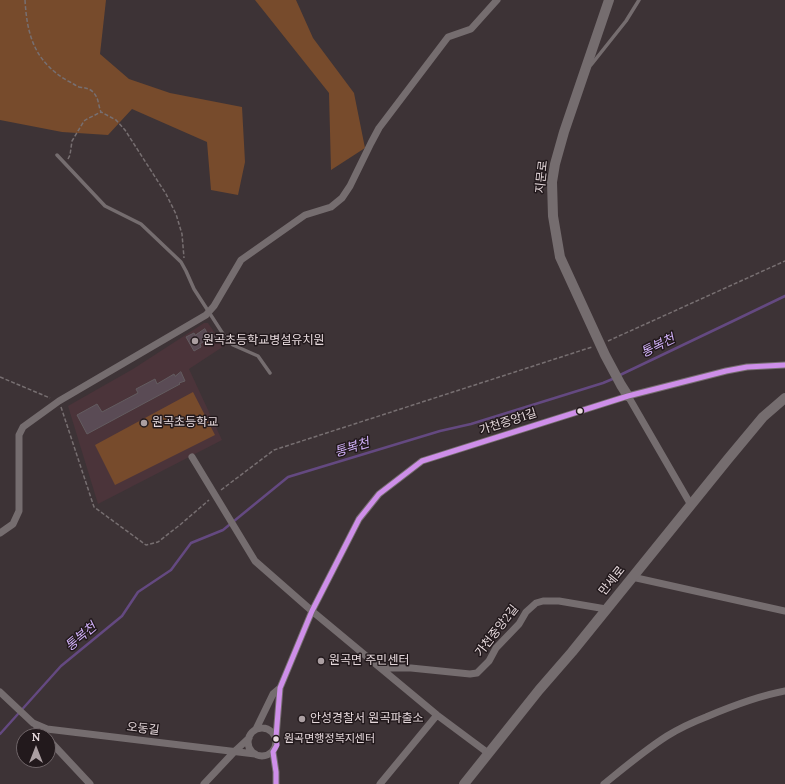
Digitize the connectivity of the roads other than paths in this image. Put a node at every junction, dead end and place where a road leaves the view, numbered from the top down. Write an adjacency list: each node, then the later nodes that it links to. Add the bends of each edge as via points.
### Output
1 (497, 0): 6 (street, via 471,29 448,37 379,128 342,198 331,207 305,215 241,260)
2 (609, 0): 4 (main road, 지문로)
3 (638, 0): 4 (lane, via 626,21)
4 (585, 72): 9 (main road, 지문로, via 555,164 552,182 553,216 560,256 605,355)
5 (57, 156): 6 (lane, via 105,206 141,224 181,262)
6 (208, 312): 8 (lane, via 233,345 258,356); 13 (street, via 59,401 23,427 20,435 20,511 13,524)
7 (785, 365): 9 (street, 가천중앙1길, via 726,370)
8 (270, 373)
9 (628, 396): 12 (street); 17 (street, 가천중앙1길, via 422,461 379,494 359,518)
10 (785, 398): 12 (main road, 만세로, via 763,417)
11 (192, 457): 17 (street, via 255,561)
12 (690, 505): 14 (main road, 만세로)
13 (0, 533)
14 (632, 578): 15 (main road, 만세로); 16 (street)
15 (606, 609): 18 (street, 가천중앙2길, via 559,601 536,603 477,673); 31 (main road, 만세로)
16 (785, 611)
17 (312, 612): 18 (street); 19 (street, 가천중앙1길)
18 (381, 668): 22 (street)
19 (280, 688): 25 (street, via 273,694); 26 (street, 가천중앙1길)
20 (785, 691): 38 (street, via 754,698 685,726 668,735)
21 (0, 692): 23 (street)
22 (437, 715): 31 (street); 36 (street)
23 (32, 721): 24 (street); 29 (street, 오동길, via 48,728)
24 (39, 728)
25 (256, 729): 26 (street, via 268,729); 27 (street)
26 (276, 737): 30 (street, via 277,745)
27 (248, 738): 29 (street); 32 (street, via 248,745)
28 (56, 748): 33 (street)
29 (234, 752): 32 (street, 오동길); 34 (street)
30 (273, 752): 32 (street, via 266,756); 35 (street)
31 (488, 753): 37 (main road, 만세로)
32 (255, 754)
33 (90, 784)
34 (204, 784)
35 (276, 784)
36 (380, 784)
37 (464, 784)
38 (604, 784)

